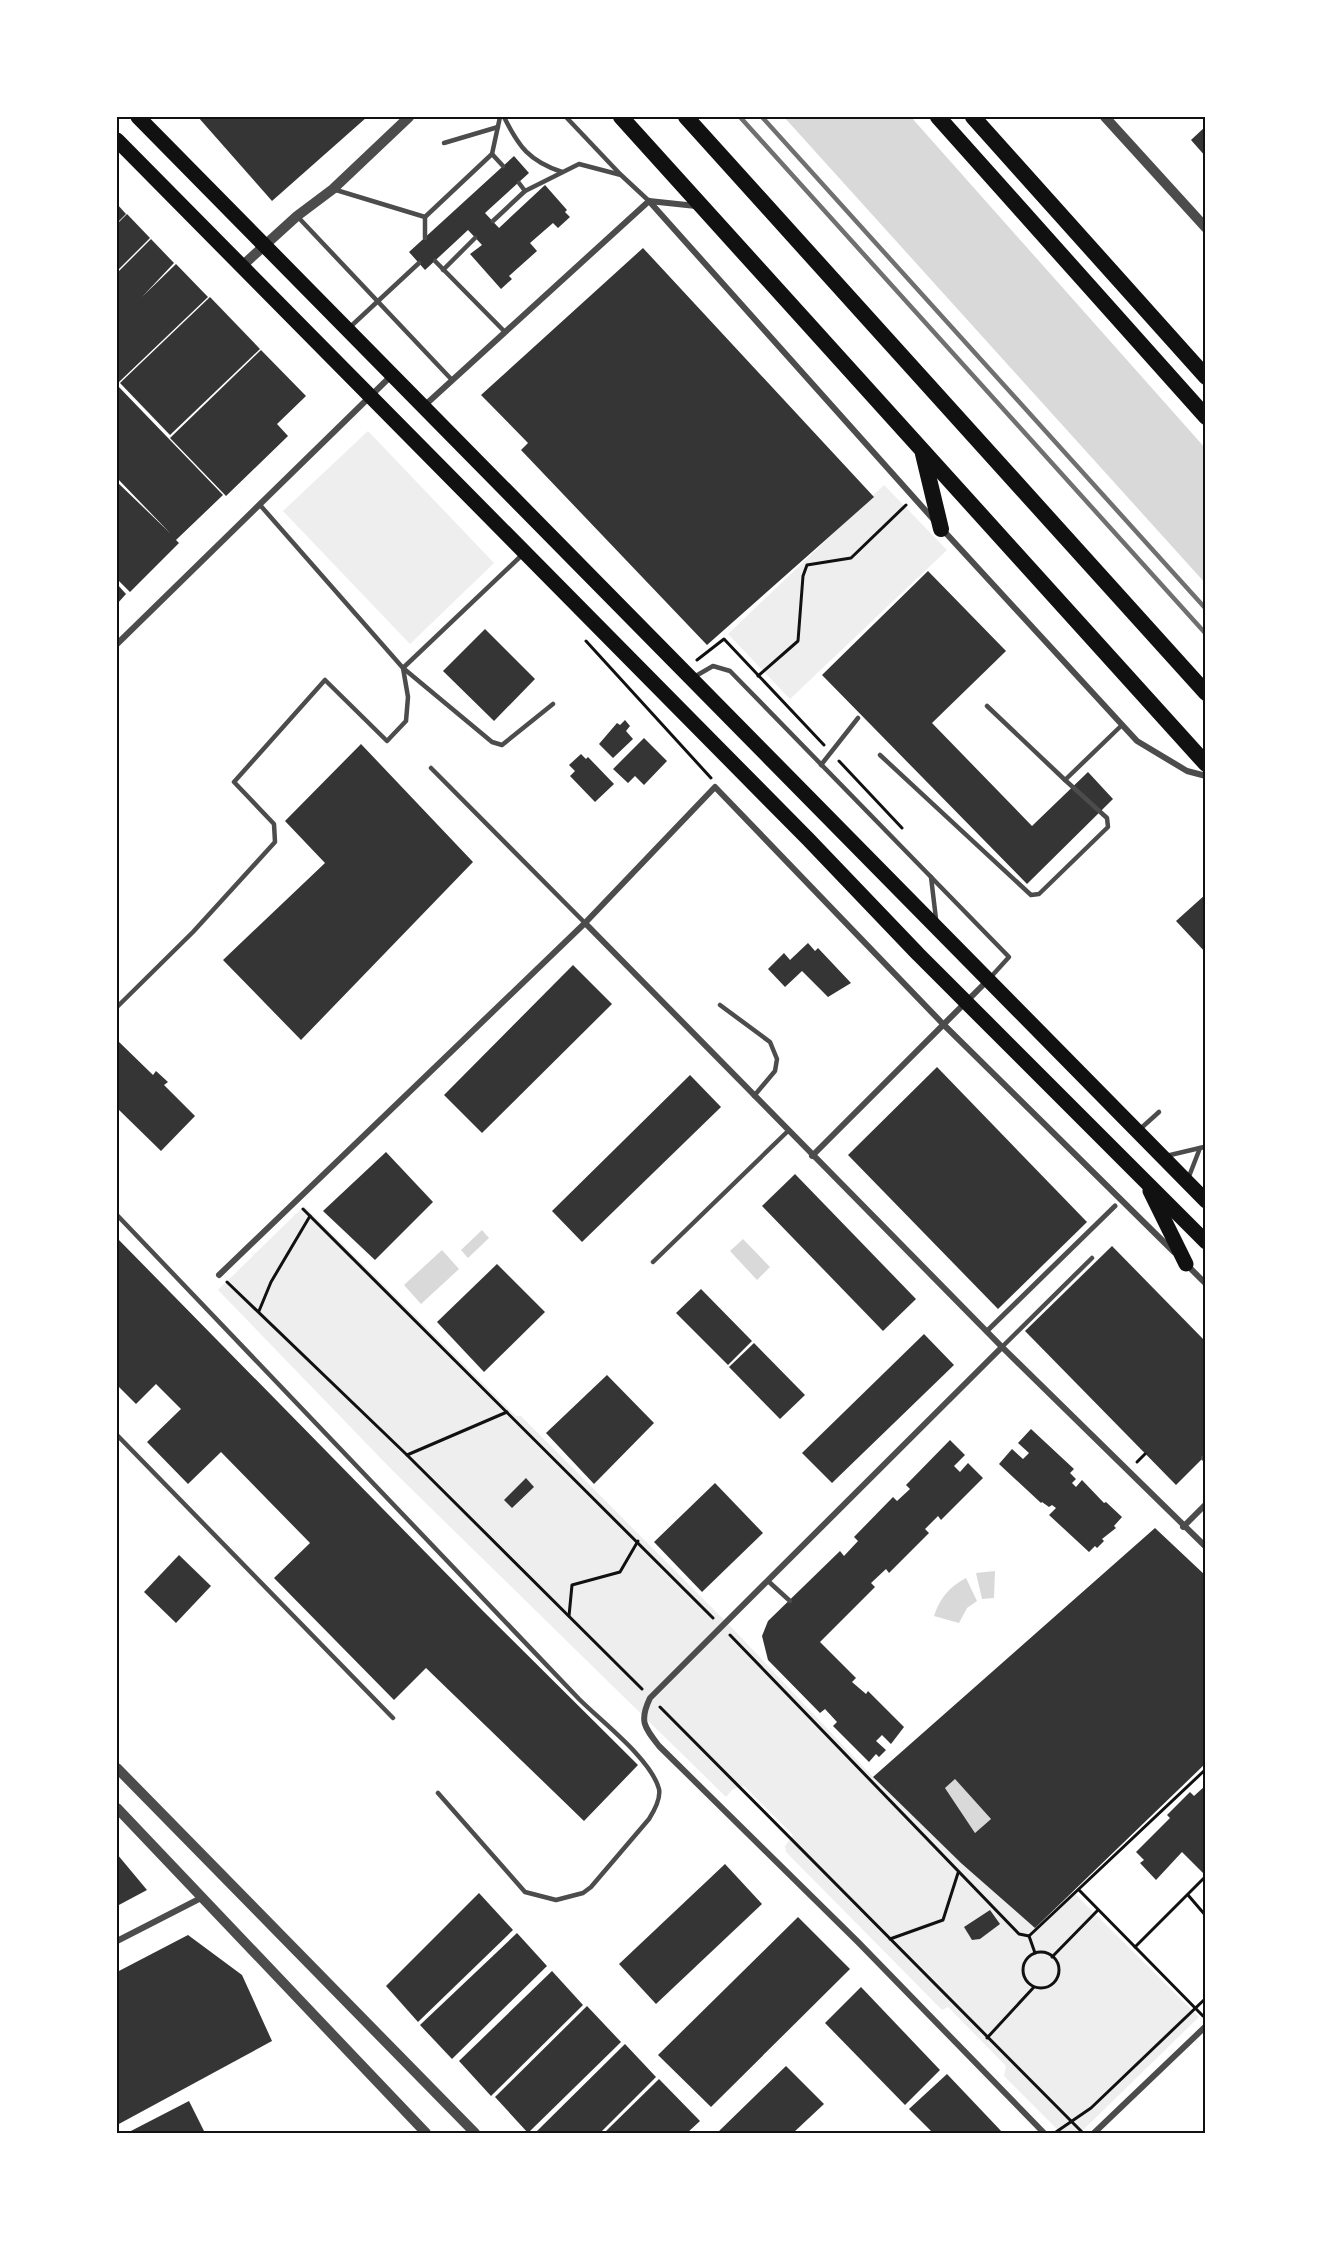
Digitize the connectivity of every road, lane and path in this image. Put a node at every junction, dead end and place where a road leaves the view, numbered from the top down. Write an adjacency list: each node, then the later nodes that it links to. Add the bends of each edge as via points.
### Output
1 (138, 117): 28 (main road)
2 (409, 117): 18 (street)
3 (502, 117): 10 (lane); 15 (lane, via 520,147 544,166)
4 (566, 117): 16 (lane)
5 (621, 117): 21 (highway)
6 (686, 117): 51 (highway)
7 (938, 117): 41 (highway)
8 (973, 117): 37 (highway)
9 (1105, 117): 25 (street)
10 (498, 128): 12 (lane); 13 (lane)
11 (117, 140): 31 (main road)
12 (444, 143)
13 (492, 154): 14 (lane); 23 (lane)
14 (503, 166)
15 (562, 172): 16 (lane, via 579,164); 19 (lane)
16 (621, 175): 20 (lane)
17 (519, 183): 19 (lane)
18 (333, 189): 22 (street); 23 (lane)
19 (525, 190): 24 (lane)
20 (649, 201): 21 (street); 35 (street); 43 (street)
21 (703, 207): 42 (highway)
22 (297, 216): 28 (street); 33 (lane)
23 (425, 217): 26 (lane)
24 (493, 221)
25 (1206, 228)
26 (425, 238)
27 (476, 238): 32 (lane)
28 (264, 246): 31 (street); 34 (main road)
29 (435, 261): 32 (lane)
30 (419, 263): 33 (lane)
31 (242, 266): 39 (main road)
32 (443, 270): 35 (lane)
33 (378, 302): 34 (lane); 38 (lane)
34 (347, 330): 36 (main road)
35 (504, 331): 38 (street)
36 (392, 376): 39 (street); 40 (main road)
37 (1206, 377)
38 (452, 380): 40 (street)
39 (371, 396): 44 (street); 46 (main road)
40 (423, 407): 49 (main road)
41 (1206, 417)
42 (922, 450): 45 (highway); 58 (highway)
43 (914, 497): 45 (street); 50 (path, via 851,558 807,565 798,641)
44 (260, 505): 47 (street); 48 (lane)
45 (941, 529): 55 (street)
46 (524, 553): 48 (lane); 68 (main road)
47 (117, 644)
48 (403, 668): 52 (lane, via 492,742 502,745); 70 (lane, via 408,697 406,721 387,741 326,680 234,782 274,824 275,842 194,932)
49 (693, 671): 50 (path, via 724,639); 59 (lane, via 713,666 730,671); 66 (main road)
50 (758, 676): 56 (path)
51 (1206, 693)
52 (553, 704)
53 (987, 706): 62 (lane)
54 (858, 718): 56 (lane)
55 (1122, 726): 61 (street, via 1155,753 1187,771); 62 (lane)
56 (831, 753): 59 (lane); 63 (path)
57 (880, 755): 62 (lane, via 1031,894 1039,894 1108,827 1107,818)
58 (1206, 764)
59 (821, 765): 64 (lane)
60 (431, 768): 65 (lane)
61 (1206, 776)
62 (1065, 780)
63 (903, 830)
64 (931, 877): 66 (lane); 67 (lane, via 1009,957)
65 (585, 923): 71 (street, via 715,787); 72 (street); 81 (street)
66 (937, 927): 67 (main road)
67 (988, 980): 68 (street); 75 (main road)
68 (966, 1002): 71 (street); 78 (main road)
69 (720, 1005): 72 (lane, via 770,1042 777,1059 776,1071)
70 (117, 1007)
71 (943, 1024): 76 (street); 88 (street)
72 (754, 1096): 74 (street)
73 (1159, 1112): 75 (lane)
74 (788, 1131): 76 (street); 87 (lane)
75 (1138, 1131): 77 (main road)
76 (812, 1156): 92 (street)
77 (1163, 1157): 79 (main road); 79 (lane, via 1202,1147)
78 (1145, 1180): 85 (main road); 88 (main road)
79 (1187, 1181): 80 (main road)
80 (1206, 1201)
81 (296, 1202): 84 (path); 89 (street)
82 (1115, 1206): 92 (street)
83 (117, 1215): 108 (lane, via 648,1767 659,1790 656,1808 649,1819 591,1887 556,1900 525,1892)
84 (310, 1216): 91 (path, via 271,1282); 94 (path)
85 (1206, 1242)
86 (1092, 1258): 93 (lane)
87 (652, 1262)
88 (1186, 1264): 90 (street)
89 (219, 1275)
90 (1206, 1284)
91 (259, 1311)
92 (987, 1331): 93 (street)
93 (1002, 1347): 98 (street); 101 (street)
94 (507, 1412): 96 (path); 99 (path)
95 (117, 1435): 105 (lane)
96 (407, 1455)
97 (1206, 1504): 98 (street)
98 (1183, 1527): 100 (street)
99 (638, 1541): 103 (path, via 620,1572 572,1585); 104 (path)
100 (1206, 1547)
101 (768, 1581): 102 (lane); 104 (street)
102 (790, 1601)
103 (569, 1616)
104 (722, 1627): 110 (path); 131 (street, via 650,1698 643,1713 646,1730)
105 (393, 1718)
106 (117, 1768): 130 (street)
107 (1206, 1769): 112 (path)
108 (438, 1793)
109 (117, 1808): 114 (street)
110 (958, 1873): 117 (path, via 1019,1935); 118 (path, via 943,1920)
111 (1206, 1876): 113 (path)
112 (1079, 1890): 115 (path); 117 (path)
113 (1188, 1894): 116 (path); 120 (path)
114 (201, 1898): 119 (street); 129 (street)
115 (1098, 1910): 120 (path); 122 (path)
116 (1206, 1916)
117 (1029, 1936): 121 (path)
118 (889, 1939)
119 (117, 1941)
120 (1134, 1947): 125 (path)
121 (1035, 1953): 122 (path); 123 (path, via 1025,1961 1023,1973)
122 (1052, 1957): 123 (path, via 1058,1967 1056,1979 1047,1987)
123 (1034, 1987): 128 (path)
124 (1206, 1998): 125 (path)
125 (1196, 2008): 126 (path); 132 (path, via 1091,2108)
126 (1206, 2019)
127 (1206, 2026): 133 (street)
128 (987, 2038)
129 (426, 2133)
130 (476, 2133)
131 (1044, 2133)
132 (1055, 2133)
133 (1094, 2133)

